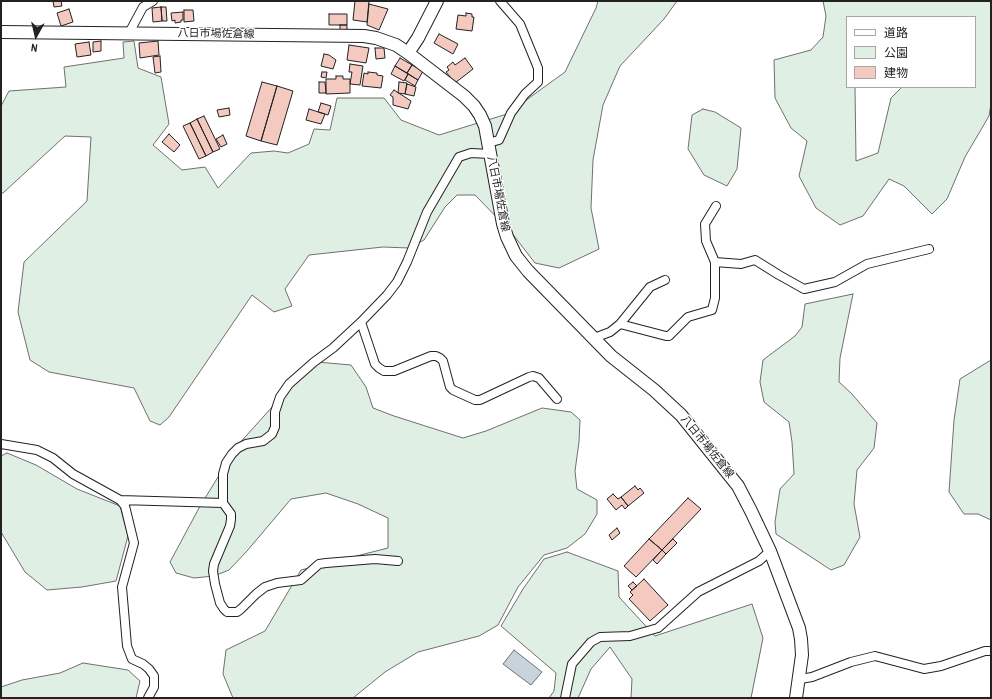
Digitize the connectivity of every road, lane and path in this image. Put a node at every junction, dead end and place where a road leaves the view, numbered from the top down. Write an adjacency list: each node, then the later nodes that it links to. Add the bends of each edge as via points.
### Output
1 (153, 1): 5 (street, via 143,7)
2 (437, 1): 6 (main road)
3 (500, 1): 7 (street, via 520,24 538,68 538,82 525,94 511,113 499,140)
4 (1, 32): 5 (main road, 八日市場佐倉線)
5 (129, 33): 6 (main road, 八日市場佐倉線, via 364,36 384,40)
6 (408, 53): 7 (main road, 八日市場佐倉線, via 474,106 485,126)
7 (489, 148): 12 (street, via 465,154 455,162 427,212 397,282); 14 (main road, 八日市場佐倉線, via 503,224 511,247 528,271)
8 (716, 206): 10 (street, via 705,224 706,241)
9 (929, 250): 10 (street, via 867,264 835,282 804,289 755,260 741,264)
10 (715, 262): 13 (street, via 715,298 712,310 688,317 669,336)
11 (664, 280): 13 (street, via 650,287)
12 (361, 322): 15 (street, via 375,364 384,371 394,371 436,356 443,361 450,387 476,400 533,376 539,378); 18 (street, via 290,384 280,397 272,434 263,440 238,448 232,454 222,474)
13 (620, 324): 14 (street, via 610,332)
14 (594, 338): 19 (main road, 八日市場佐倉線, via 690,425 738,486)
15 (557, 399)
16 (1, 444): 17 (street, via 37,450)
17 (120, 500): 18 (street); 23 (street, via 125,506 134,543 122,587 127,646 132,659 143,664 154,676 154,687)
18 (222, 503): 20 (street, via 231,514 231,519 213,571 220,603 227,612 237,612 265,587 301,580 319,564 375,559)
19 (770, 551): 22 (main road, 八日市場佐倉線, via 800,634); 24 (street, via 759,561 698,592 658,628 630,636 600,637 591,642 572,664)
20 (398, 561)
21 (991, 651): 22 (street, via 924,669 875,656)
22 (800, 679): 25 (main road, 八日市場佐倉線)
23 (148, 698)
24 (565, 698)
25 (796, 698)

